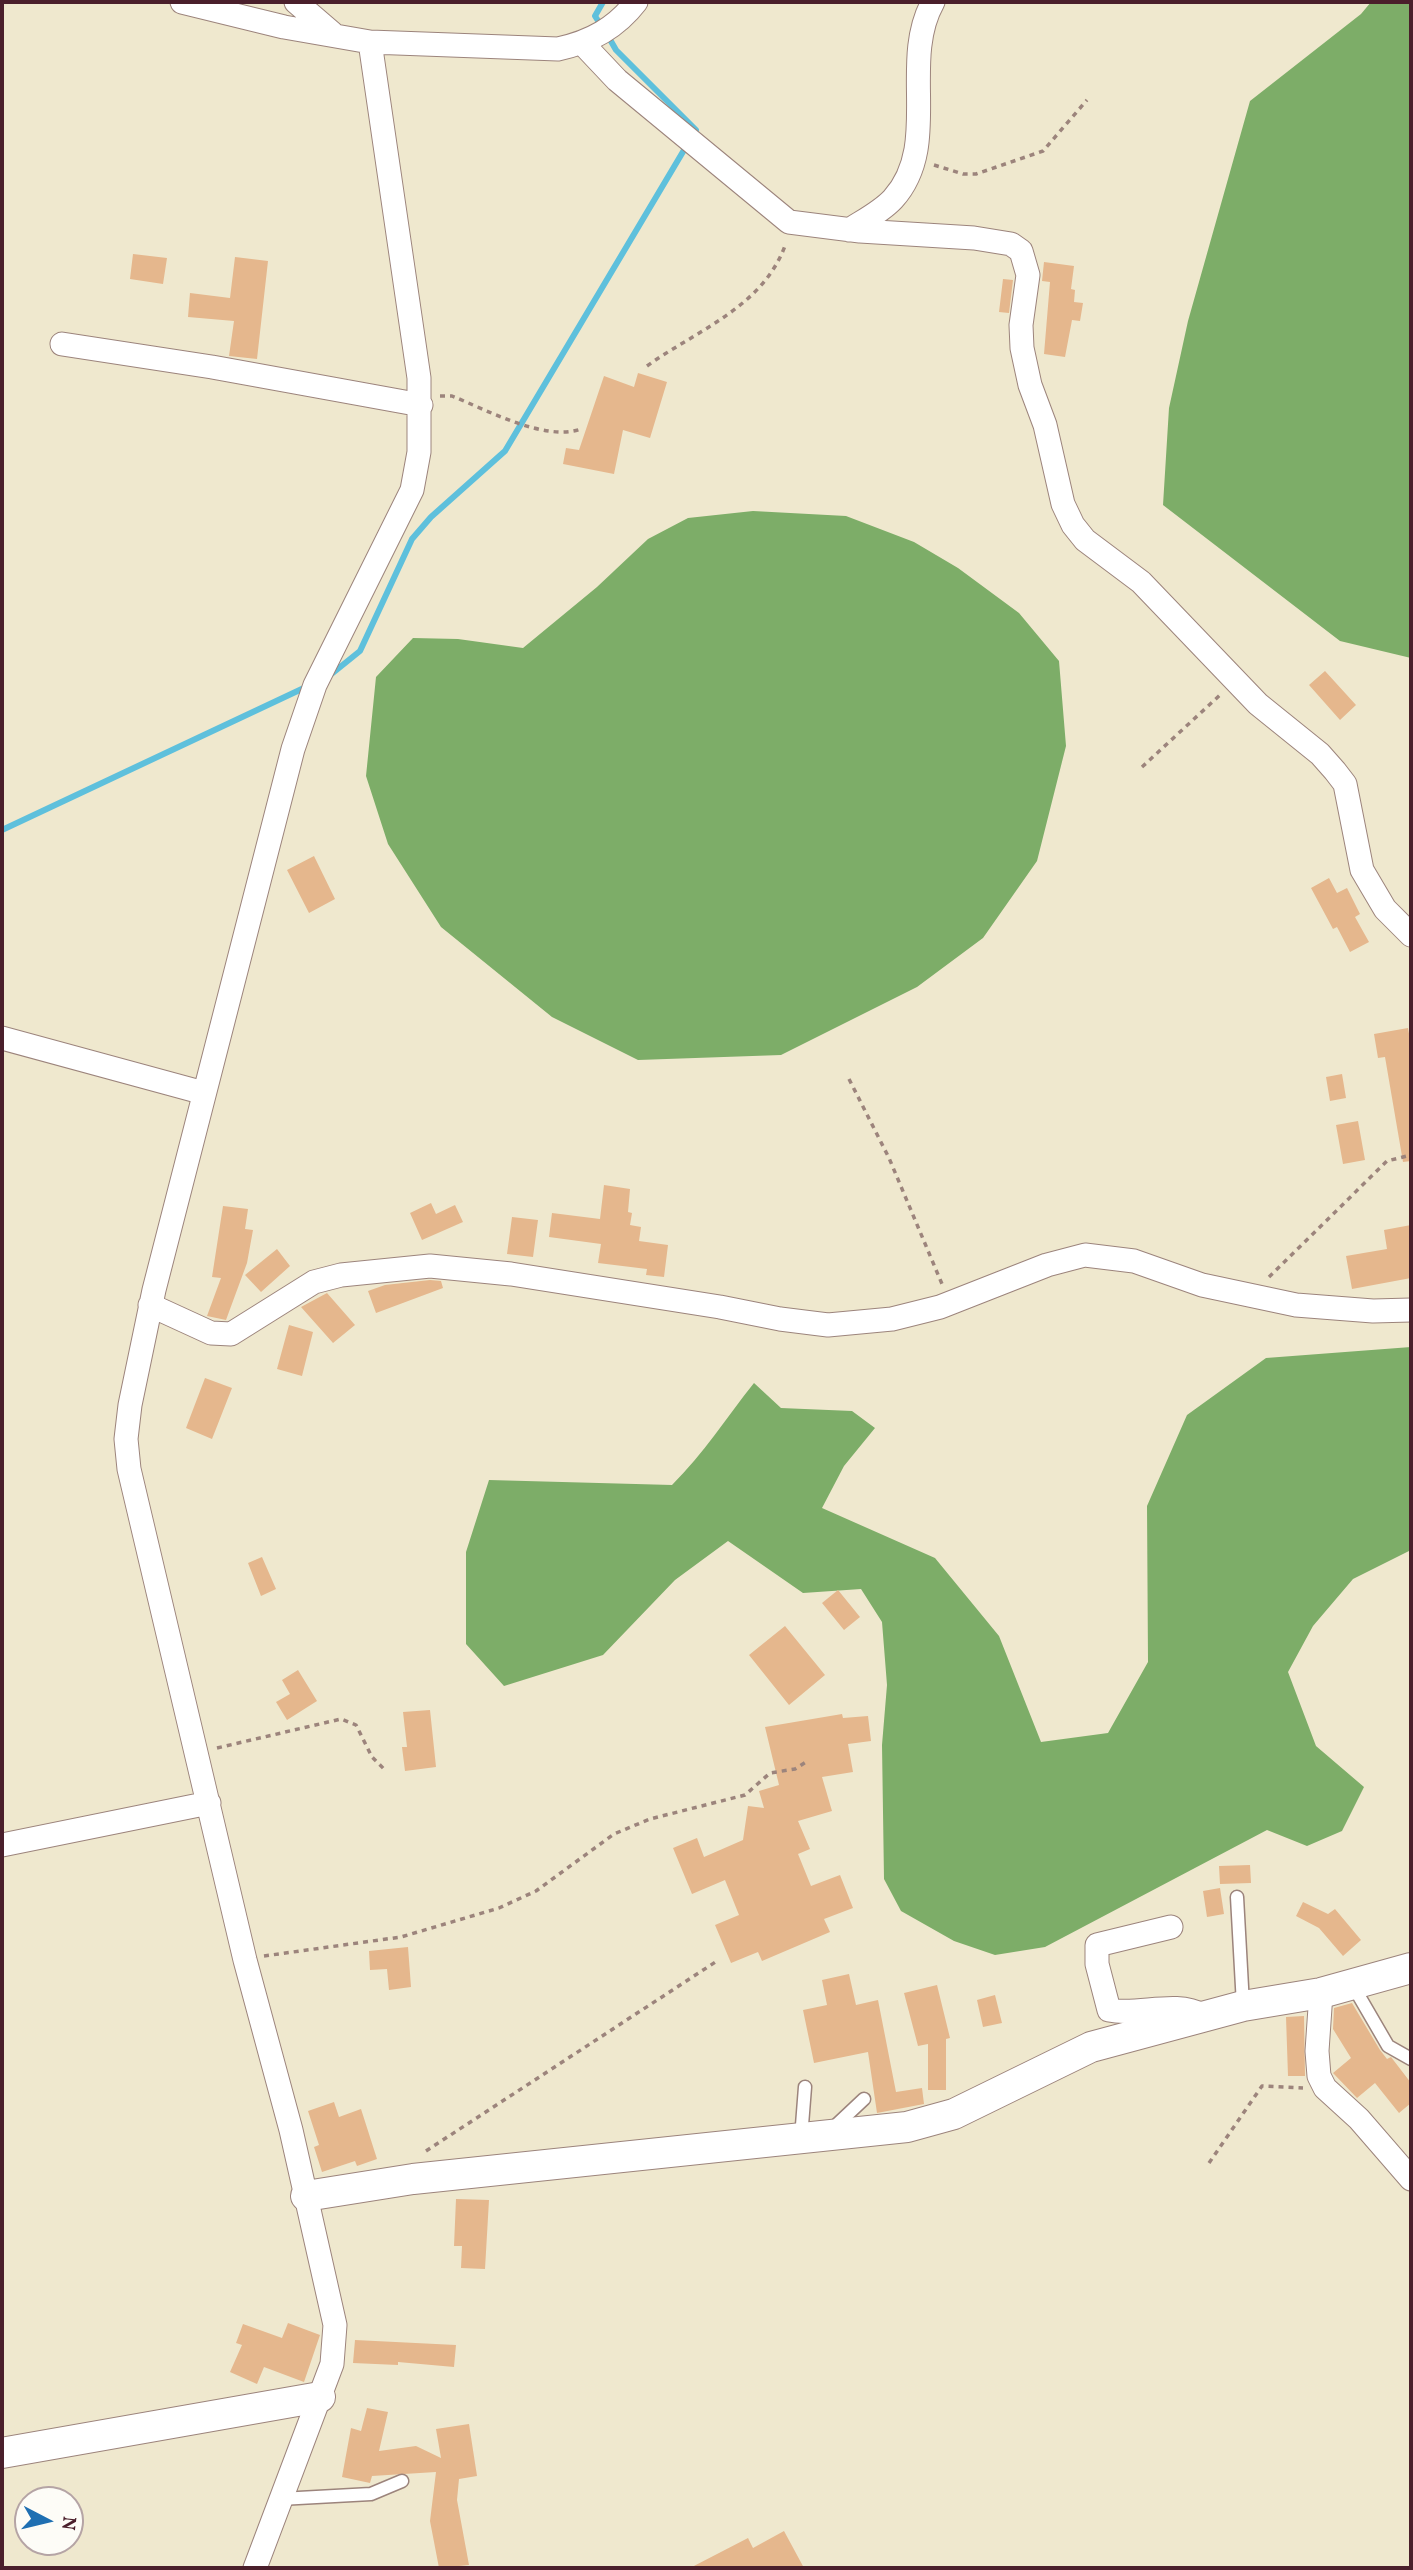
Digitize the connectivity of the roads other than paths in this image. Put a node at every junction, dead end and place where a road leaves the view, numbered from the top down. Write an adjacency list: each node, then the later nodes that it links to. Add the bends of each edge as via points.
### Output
1 (182, 2): 5 (street, via 284,27)
2 (296, 2): 5 (street)
3 (636, 2): 7 (street, via 622,20)
4 (933, 2): 8 (street, via 920,30 915,159 891,202)
5 (332, 33): 6 (street)
6 (370, 42): 7 (street, via 558,49); 10 (street)
7 (583, 44): 8 (street, via 617,80 793,223)
8 (849, 230): 11 (street, via 974,238 1011,244 1021,251 1028,275 1022,348 1063,504 1073,525 1085,540 1141,582 1258,704 1320,754 1345,784 1362,870 1385,909)
9 (62, 344): 10 (street)
10 (421, 399): 13 (street, via 412,490 315,685 293,750)
11 (1411, 934)
12 (2, 1038): 13 (street)
13 (204, 1093): 14 (street)
14 (150, 1305): 15 (street, via 211,1333 231,1335 314,1282 430,1266 511,1274 828,1325 892,1319 951,1304 1047,1265 1085,1255 1134,1261 1202,1284 1296,1305); 16 (street, via 126,1439 129,1469)
15 (1411, 1310)
16 (209, 1803): 17 (street); 30 (street)
17 (2, 1844)
18 (1237, 1898): 23 (lane)
19 (1171, 1927): 24 (street, via 1097,1945 1109,2010 1191,2008)
20 (1411, 1968): 21 (street)
21 (1351, 1984): 22 (street); 25 (lane, via 1388,2046)
22 (1321, 1993): 23 (street); 29 (street, via 1318,2076)
23 (1243, 2006): 24 (street)
24 (1205, 2017): 28 (street, via 1091,2047 954,2114 907,2127)
25 (1411, 2059)
26 (805, 2087): 28 (lane)
27 (864, 2099): 28 (lane)
28 (813, 2137): 30 (street, via 413,2179)
29 (1411, 2179)
30 (306, 2196): 31 (street, via 335,2325 332,2364)
31 (320, 2396): 32 (street); 34 (street)
32 (2, 2453)
33 (401, 2481): 34 (lane, via 370,2494)
34 (280, 2499): 35 (street)
35 (255, 2568)

